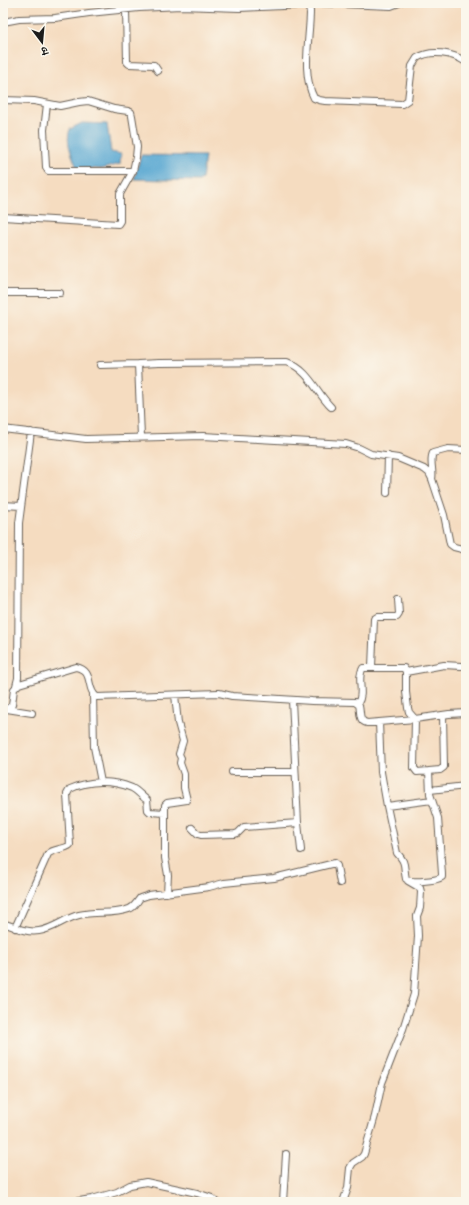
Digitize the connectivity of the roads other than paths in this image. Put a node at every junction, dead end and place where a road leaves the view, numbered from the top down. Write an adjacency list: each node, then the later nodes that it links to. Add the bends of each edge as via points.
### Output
1 (314, 3): 5 (street)
2 (319, 3): 3 (street, via 392,6)
3 (399, 3)
4 (254, 5): 5 (street); 6 (street, via 239,8 181,6)
5 (305, 5): 8 (street, via 310,11 307,49 310,84 312,94 318,100 402,104 408,100 412,66 417,58 442,53)
6 (126, 9): 7 (street, via 63,18); 9 (street, via 127,62 154,65)
7 (3, 22)
8 (466, 62)
9 (158, 71)
10 (3, 100): 11 (street)
11 (47, 104): 12 (street, via 60,106 88,101 130,111 137,147); 12 (street, via 44,130 47,170)
12 (133, 171): 13 (street, via 121,192 118,224)
13 (3, 217)
14 (3, 293): 15 (street)
15 (60, 293)
16 (138, 364): 17 (street); 18 (street, via 287,362 307,376); 21 (street)
17 (100, 365)
18 (331, 407)
19 (3, 429): 20 (street)
20 (31, 432): 21 (street, via 86,439); 27 (street)
21 (141, 437): 23 (street, via 203,436 346,444 372,454)
22 (466, 450): 24 (street, via 448,449 433,453)
23 (388, 456): 24 (street, via 424,469); 25 (street)
24 (432, 479): 28 (street, via 444,514 450,544)
25 (387, 493)
26 (3, 505): 27 (street)
27 (21, 506): 33 (street)
28 (466, 550)
29 (398, 599): 31 (street, via 397,617 377,616 374,619)
30 (461, 666): 32 (street, via 444,665)
31 (372, 667): 32 (street, via 402,667); 37 (street, via 362,670)
32 (406, 672): 42 (street, via 408,708)
33 (16, 686): 34 (street, via 76,667 87,674); 38 (street, via 12,706)
34 (93, 693): 35 (street, via 100,698); 47 (street, via 94,747)
35 (175, 695): 36 (street, via 219,693); 52 (street, via 183,741 178,754 181,758 187,800 166,803)
36 (292, 700): 37 (street); 46 (street)
37 (358, 703): 43 (street, via 363,722)
38 (5, 709): 39 (street)
39 (32, 712)
40 (466, 714): 41 (street)
41 (443, 715): 42 (street); 44 (street, via 444,767)
42 (414, 719): 43 (street); 44 (street, via 414,768 417,772)
43 (379, 722): 51 (street, via 381,772)
44 (429, 771): 49 (street)
45 (232, 772): 46 (street)
46 (295, 772): 53 (street)
47 (101, 782): 52 (street, via 131,788 147,800 150,812); 60 (street, via 73,788 68,792 67,810 71,842 68,846 52,850 48,854)
48 (466, 786): 49 (street)
49 (430, 790): 50 (street)
50 (432, 800): 51 (street); 56 (street, via 438,818 442,877 437,880)
51 (387, 806): 56 (street, via 397,853 403,859)
52 (165, 813): 58 (street)
53 (298, 823): 54 (street, via 244,827 235,834 202,835); 55 (street)
54 (192, 828)
55 (301, 850)
56 (407, 880): 65 (street, via 420,890 415,986 409,1011 382,1083 364,1154 350,1168 348,1188)
57 (340, 883): 58 (street, via 337,866 334,863 274,878 238,881)
58 (167, 893): 60 (street, via 142,897 134,906 121,912 80,915 45,930 33,932)
59 (3, 923): 60 (street)
60 (15, 928)
61 (286, 1154): 64 (street)
62 (72, 1202): 63 (street, via 117,1192 130,1185 146,1182 197,1193)
63 (216, 1202)
64 (283, 1202)
65 (343, 1202)

